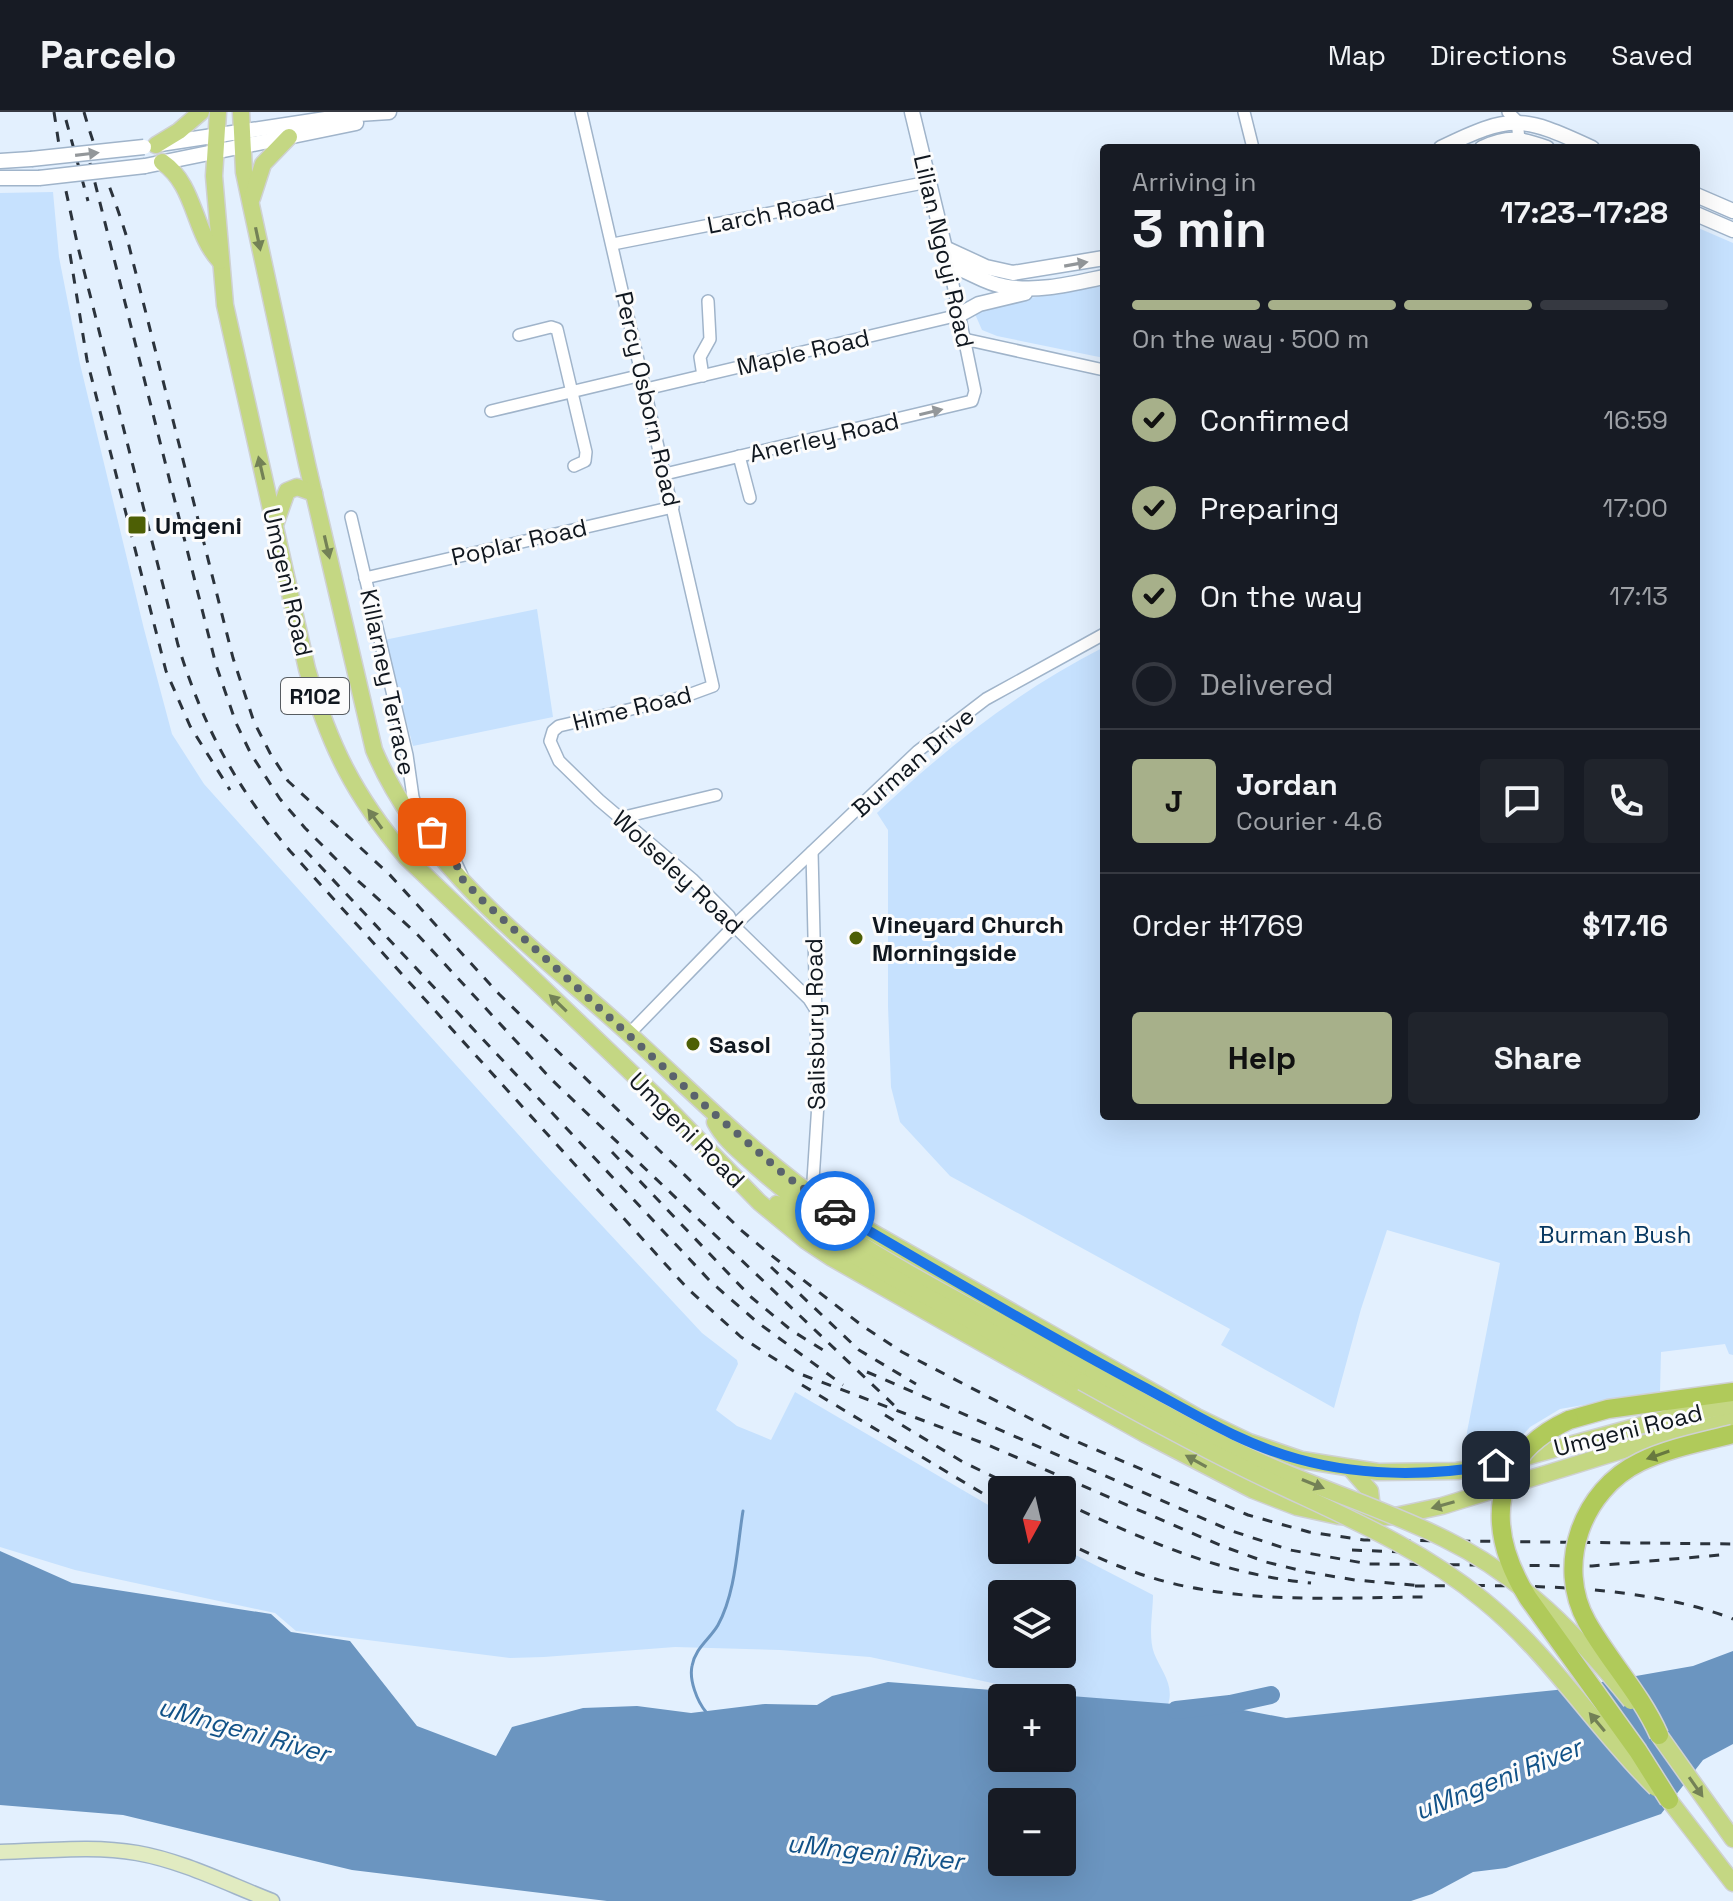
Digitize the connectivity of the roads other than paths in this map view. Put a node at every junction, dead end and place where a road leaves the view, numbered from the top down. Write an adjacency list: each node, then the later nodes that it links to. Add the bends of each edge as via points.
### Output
1 (201, 112): 19 (main road)
2 (218, 112): 13 (main road, Umgeni Road / R102)
3 (241, 112): 10 (main road, Umgeni Road / R102)
4 (581, 112): 30 (street, Percy Osborn Road)
5 (912, 112): 23 (street, Lilian Ngoyi Road)
6 (1244, 112): 14 (street)
7 (382, 113): 9 (street); 10 (street)
8 (1506, 117): 11 (street); 12 (street); 15 (street); 18 (street)
9 (289, 137): 10 (street); 26 (main road, via 263,164)
10 (241, 139): 13 (street); 26 (main road, Umgeni Road / R102)
11 (1501, 139): 12 (street); 16 (street)
12 (1519, 139): 17 (street)
13 (216, 144): 19 (street); 21 (street); 33 (main road, Umgeni Road / R102)
14 (1252, 144)
15 (1449, 144)
16 (1490, 144)
17 (1535, 144)
18 (1582, 144)
19 (150, 146): 20 (street, one-way to 19, bridge)
20 (0, 161)
21 (154, 164): 22 (street, bridge); 33 (main road, via 178,175 205,241)
22 (0, 178)
23 (928, 182): 30 (street, Larch Road); 31 (street, Lilian Ngoyi Road)
24 (1700, 197): 25 (street)
25 (1717, 204): 27 (street); 28 (street)
26 (251, 205): 52 (main road, Umgeni Road / R102, one-way to 52)
27 (1733, 211)
28 (1702, 217): 29 (street)
29 (1733, 230)
30 (613, 244): 43 (street, Percy Osborn Road)
31 (947, 249): 34 (street, Lilian Ngoyi Road); 35 (street, via 1001,271)
32 (1100, 259): 35 (street, one-way to 32)
33 (220, 261): 56 (main road, Umgeni Road / R102, one-way to 33, via 225,305)
34 (949, 265): 37 (street, via 1002,286); 39 (street, Lilian Ngoyi Road)
35 (1041, 269): 37 (street, via 1034,283)
36 (1100, 278): 37 (street)
37 (1050, 287): 39 (street, via 979,304)
38 (708, 301): 44 (street, via 710,339 700,357)
39 (959, 315): 41 (street, Lilian Ngoyi Road); 44 (street, Maple Road)
40 (519, 335): 47 (street, via 557,329)
41 (964, 339): 42 (street); 46 (street, Lilian Ngoyi Road)
42 (1100, 369)
43 (642, 375): 45 (street, Percy Osborn Road); 47 (street)
44 (703, 376): 45 (street, Maple Road)
45 (646, 389): 51 (street, Percy Osborn Road)
46 (975, 391): 49 (street, Anerley Road, one-way to 46, via 968,403)
47 (572, 392): 48 (street); 50 (street, via 586,457)
48 (491, 411)
49 (739, 456): 51 (street, Anerley Road); 53 (street)
50 (574, 466)
51 (665, 474): 54 (street, Percy Osborn Road)
52 (314, 493): 56 (main road, via 297,487 287,491); 64 (main road, Umgeni Road / R102, one-way to 64, via 374,750 400,804)
53 (750, 498)
54 (673, 507): 57 (street, Poplar Road); 59 (street, Percy Osborn Road)
55 (351, 517): 57 (street, Killarney Terrace)
56 (276, 523): 69 (main road, Umgeni Road / R102, one-way to 56, via 406,857 360,798 321,719)
57 (365, 578): 64 (street, Killarney Terrace, via 413,797 420,818 451,852)
58 (1100, 636): 63 (street, Burman Drive, via 960,717)
59 (713, 686): 60 (street, Hime Road)
60 (553, 731): 62 (street, Wolseley Road, via 550,741 559,761)
61 (716, 795): 62 (street)
62 (620, 818): 65 (street, Wolseley Road, via 692,879)
63 (812, 852): 65 (street, Burman Drive); 66 (street, Salisbury Road)
64 (463, 880): 67 (main road, Umgeni Road / R102)
65 (734, 926): 66 (street, Wolseley Road); 67 (street, Burman Drive)
66 (816, 1010): 70 (street, Salisbury Road)
67 (629, 1034): 68 (main road, Umgeni Road / R102)
68 (710, 1110): 70 (main road, Umgeni Road); 71 (main road, via 727,1139 810,1211)
69 (705, 1145): 71 (main road, via 819,1235); 77 (main road, Umgeni Road, one-way to 69, via 1297,1507 1145,1434 832,1258 759,1202)
70 (812, 1196): 76 (main road, Umgeni Road, via 1219,1428 1279,1454)
71 (1088, 1378): 78 (main road, one-way to 78, bridge, via 1479,1558 1560,1620); 79 (main road, one-way to 71, bridge, via 1540,1653 1458,1579 1392,1539 1205,1449)
72 (1733, 1392): 79 (highway, bridge, via 1588,1413 1558,1425 1520,1456 1500,1506 1502,1540 1521,1586)
73 (1733, 1405): 76 (main road, Umgeni Road, via 1496,1465 1403,1473)
74 (1733, 1420): 77 (main road, Umgeni Road, one-way to 77, via 1442,1506)
75 (1733, 1434): 78 (highway, one-way to 78, bridge, via 1654,1456 1617,1476 1588,1510 1576,1543 1574,1576 1582,1613)
76 (1351, 1469): 77 (main road, via 1370,1491)
77 (1373, 1518)
78 (1659, 1735): 80 (main road, one-way to 80)
79 (1669, 1800): 82 (main road)
80 (1733, 1839)
81 (0, 1852): 83 (main road, via 138,1853)
82 (1733, 1883)
83 (250, 1896): 84 (main road)
84 (272, 1901)

